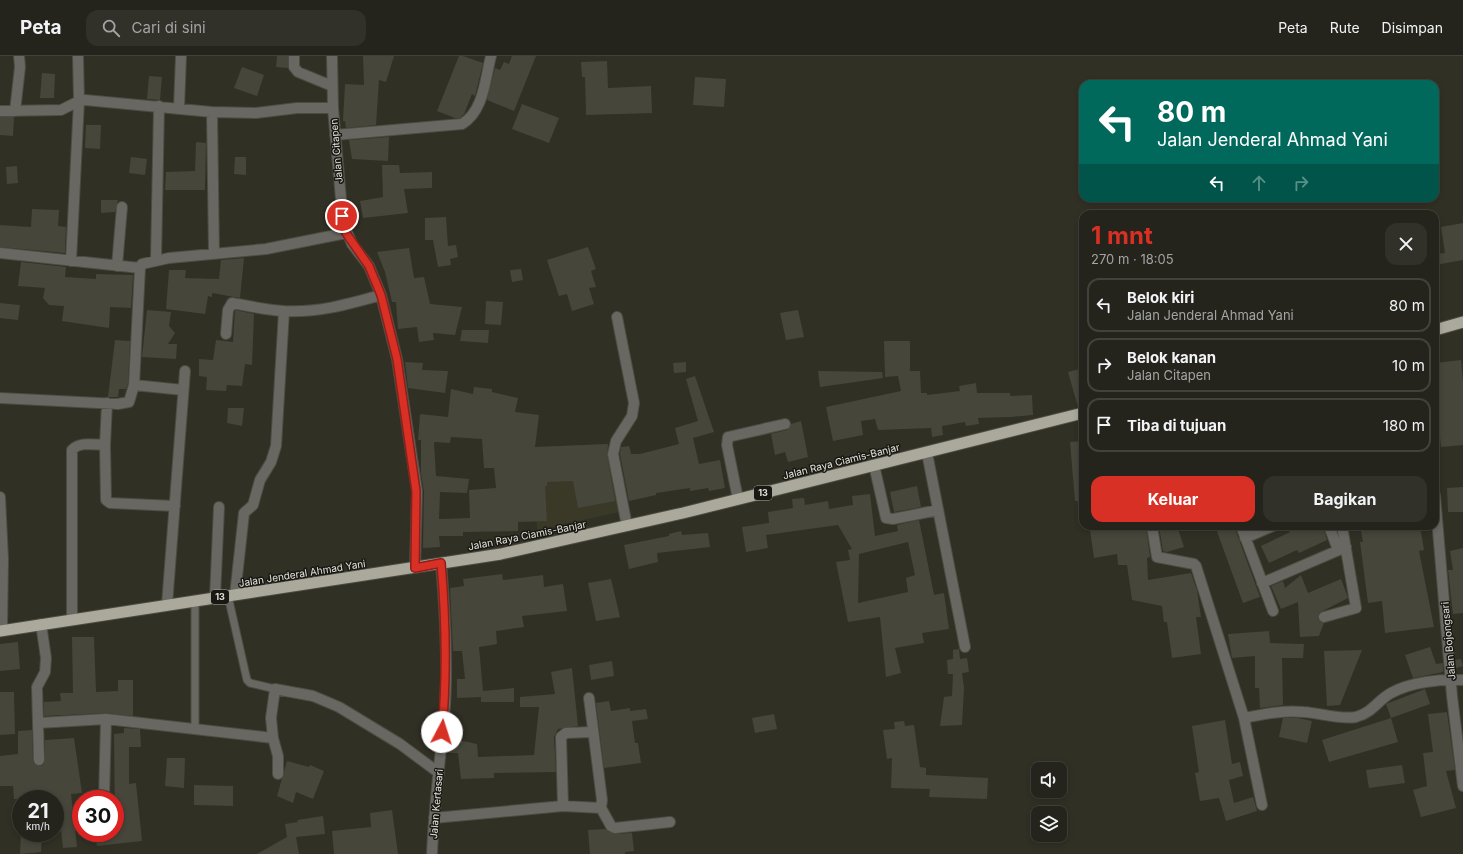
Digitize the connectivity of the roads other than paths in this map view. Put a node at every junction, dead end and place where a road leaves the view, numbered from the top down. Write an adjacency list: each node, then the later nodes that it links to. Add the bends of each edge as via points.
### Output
1 (19, 56): 13 (street)
2 (78, 56): 8 (street)
3 (181, 56): 10 (street)
4 (294, 56): 7 (street, via 294,67 298,72)
5 (332, 56): 7 (street, Jalan Citapen)
6 (491, 56): 15 (street, via 478,107 470,119 462,124)
7 (332, 86): 11 (street, Jalan Citapen)
8 (79, 101): 9 (street); 13 (street, via 61,110); 21 (street)
9 (159, 106): 10 (street); 20 (street)
10 (179, 108): 14 (street)
11 (333, 108): 14 (street); 15 (street, Jalan Citapen)
12 (0, 111): 13 (street)
13 (15, 111)
14 (212, 112): 19 (street)
15 (335, 135): 17 (street, Jalan Citapen, via 342,216)
16 (122, 207): 22 (street)
17 (346, 233): 19 (street, via 266,249); 24 (street, Jalan Citapen, via 369,266)
18 (0, 253): 21 (street)
19 (214, 254): 20 (street)
20 (156, 260): 23 (street, via 144,263)
21 (71, 261): 22 (street)
22 (117, 266): 23 (street)
23 (140, 268): 31 (street)
24 (381, 295): 25 (street, via 328,309); 55 (street, Jalan Citapen, via 397,359 414,468 417,507)
25 (284, 311): 29 (street, via 232,303 228,310); 57 (street, via 276,446 271,462 260,480 253,505 244,513)
26 (617, 317): 45 (street, via 634,403 632,416 616,441 612,454)
27 (1463, 322): 28 (highway)
28 (1439, 329)
29 (226, 334)
30 (185, 371): 32 (street)
31 (134, 385): 32 (street); 34 (street, via 129,402)
32 (183, 390): 42 (street)
33 (0, 398): 34 (street)
34 (107, 403): 37 (street)
35 (1079, 415): 38 (highway, Jalan Raya Ciamis-Banjar / 13)
36 (785, 424): 41 (street, via 728,437 727,445)
37 (105, 445): 42 (street, via 106,500 116,503); 63 (street, via 81,445 72,450)
38 (927, 452): 39 (highway, Jalan Raya Ciamis-Banjar / 13); 44 (street)
39 (874, 465): 41 (highway, Jalan Raya Ciamis-Banjar / 13); 44 (street, via 886,518 893,519)
40 (0, 497): 65 (street, via 3,559)
41 (738, 499): 45 (highway, Jalan Raya Ciamis-Banjar / 13)
42 (175, 506): 60 (street)
43 (219, 507): 58 (street)
44 (938, 510): 66 (street)
45 (627, 526): 54 (highway, Jalan Raya Ciamis-Banjar / 13, via 501,554)
46 (1153, 530): 71 (street, via 1157,557 1196,566)
47 (1242, 530): 52 (street)
48 (1264, 530): 52 (street)
49 (1331, 530): 53 (street)
50 (1342, 530): 53 (street)
51 (1438, 530): 67 (street, Jalan Bojongsari)
52 (1245, 538): 56 (street)
53 (1342, 548): 56 (street); 62 (street, via 1356,608)
54 (441, 563): 55 (highway, Jalan Jenderal Ahmad Yani / 13); 79 (street, Jalan Kertasari, via 446,618 446,663)
55 (415, 568): 57 (highway, Jalan Jenderal Ahmad Yani / 13)
56 (1262, 583): 61 (street)
57 (232, 595): 58 (highway, Jalan Jenderal Ahmad Yani / 13); 69 (lane, via 247,680 250,684)
58 (215, 598): 59 (highway, Jalan Jenderal Ahmad Yani / 13)
59 (195, 601): 60 (highway, Jalan Jenderal Ahmad Yani / 13); 74 (lane)
60 (167, 605): 63 (highway, Jalan Jenderal Ahmad Yani / 13)
61 (1273, 611)
62 (1324, 617)
63 (72, 619): 64 (highway, Jalan Jenderal Ahmad Yani / 13)
64 (41, 624): 65 (highway, Jalan Jenderal Ahmad Yani / 13); 73 (street, via 46,658 45,672 37,687)
65 (1, 631)
66 (966, 647)
67 (1451, 680): 68 (street); 71 (street, via 1400,689 1382,699 1369,712 1356,717 1293,712); 78 (street, Jalan Bojongsari)
68 (1463, 680)
69 (275, 689): 76 (street, via 271,718); 79 (street, via 313,696 339,707 400,744)
70 (589, 698): 75 (street)
71 (1244, 718): 83 (street)
72 (106, 719): 73 (street); 74 (street); 82 (street)
73 (38, 723): 77 (street)
74 (195, 729): 76 (street)
75 (592, 732): 84 (street, via 566,733 561,737); 85 (street)
76 (273, 738): 80 (street, via 278,756)
77 (39, 760)
78 (1461, 766): 81 (street, Jalan Bojongsari)
79 (439, 773): 86 (street, Jalan Kertasari)
80 (278, 774)
81 (1463, 786)
82 (104, 790)
83 (1262, 805)
84 (563, 806): 85 (street); 86 (street)
85 (601, 808): 87 (street, via 611,826 615,828)
86 (434, 818): 88 (street, Jalan Kertasari)
87 (670, 822)
88 (432, 854)

